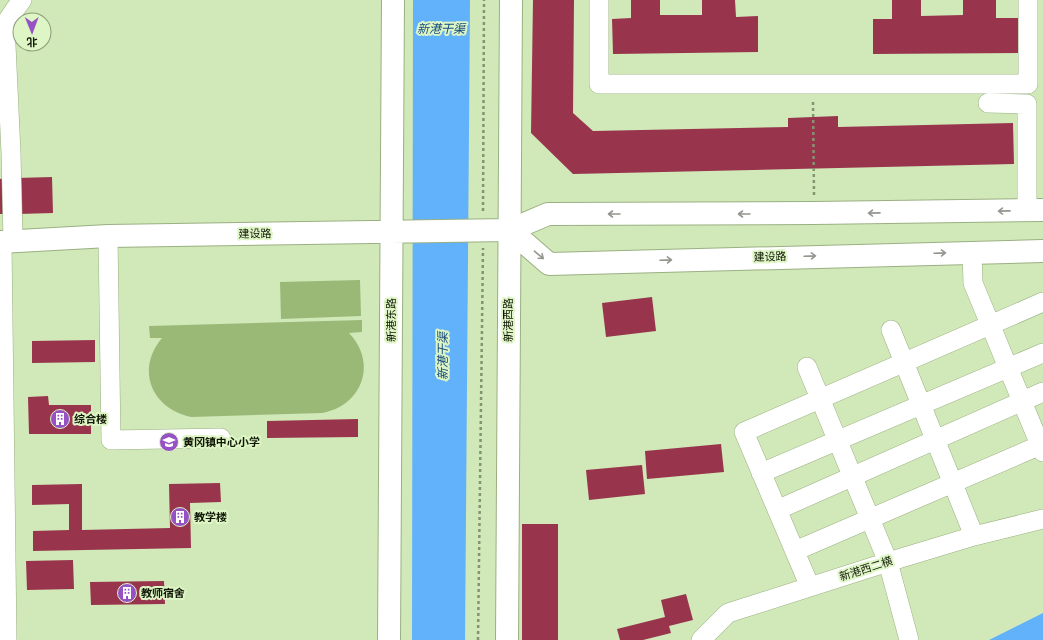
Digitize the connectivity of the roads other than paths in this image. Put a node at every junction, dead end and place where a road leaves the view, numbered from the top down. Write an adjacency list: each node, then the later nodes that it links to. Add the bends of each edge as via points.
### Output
1 (22, 0): 13 (street, via 5,24 11,154)
2 (393, 0): 11 (main road, 新港东路)
3 (511, 0): 10 (main road, 新港西路)
4 (599, 0): 6 (street, via 599,84)
5 (1028, 0): 6 (street)
6 (1028, 84): 8 (street)
7 (988, 103): 8 (street)
8 (1027, 104): 9 (street)
9 (1035, 211): 10 (main road, 建设路, one-way to 10, via 548,214)
10 (510, 230): 11 (main road, 建设路); 15 (main road, 建设路, one-way to 15, via 549,264); 43 (main road, 新港西路)
11 (392, 232): 12 (main road, 建设路); 42 (main road, 新港东路)
12 (108, 236): 13 (main road, 建设路); 27 (street, via 111,440)
13 (5, 241): 41 (street)
14 (1043, 251): 15 (main road, 建设路)
15 (972, 252): 17 (street, via 973,283)
16 (1043, 302): 17 (street)
17 (991, 325): 20 (street); 22 (street)
18 (891, 330): 20 (street)
19 (1043, 353): 22 (street)
20 (904, 362): 24 (street); 26 (street)
21 (807, 367): 24 (street)
22 (1008, 368): 25 (street); 26 (street)
23 (1043, 392): 25 (street)
24 (820, 399): 29 (street); 31 (street, via 744,432)
25 (1022, 402): 28 (street); 30 (street)
26 (921, 405): 28 (street); 29 (street)
27 (221, 438)
28 (935, 440): 32 (street); 33 (street)
29 (838, 441): 31 (street); 32 (street)
30 (1042, 447): 33 (street)
31 (761, 473): 34 (street)
32 (852, 477): 34 (street); 35 (street)
33 (952, 483): 35 (street); 37 (street)
34 (777, 510): 38 (street)
35 (870, 519): 38 (street); 39 (street)
36 (1043, 520): 37 (street, 新港西二横)
37 (974, 536): 39 (street, 新港西二横)
38 (795, 551): 40 (street)
39 (888, 562): 40 (street, 新港西二横); 45 (street)
40 (810, 587): 44 (street, 新港西二横, via 728,613)
41 (7, 640)
42 (389, 640)
43 (508, 640)
44 (701, 640)
45 (909, 640)

